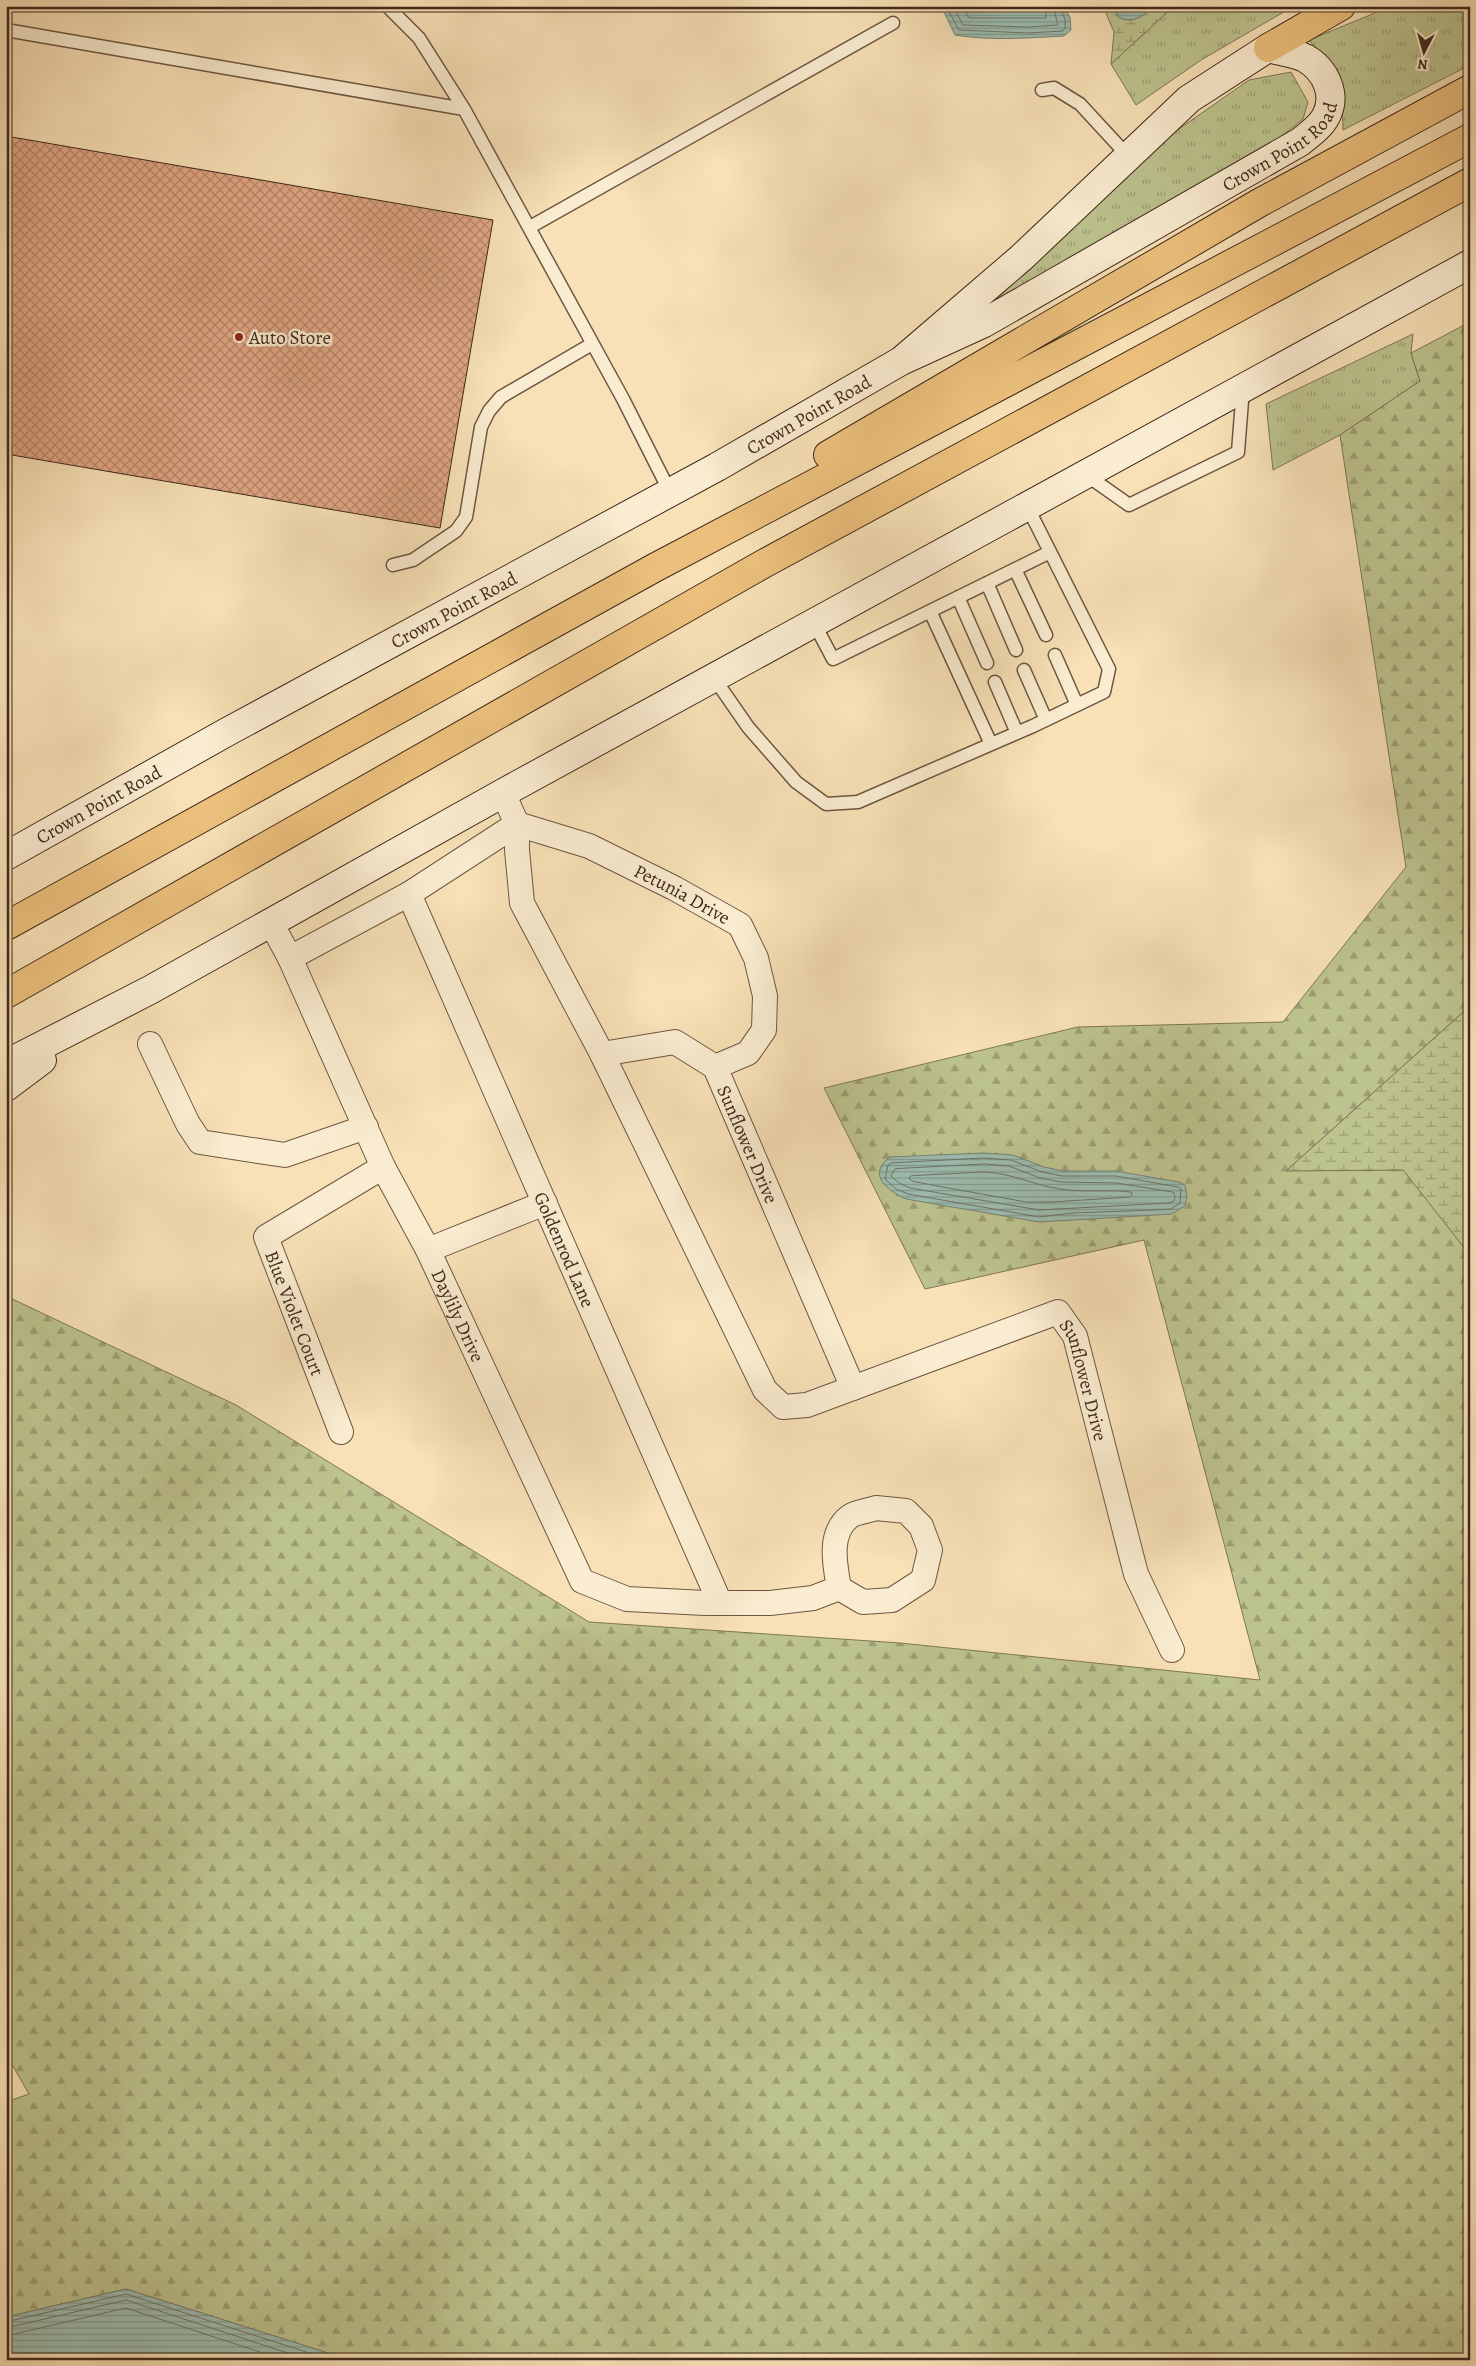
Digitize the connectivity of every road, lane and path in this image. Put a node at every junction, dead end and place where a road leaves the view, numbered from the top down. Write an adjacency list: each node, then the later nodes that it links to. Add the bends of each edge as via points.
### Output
1 (387, 6): 8 (lane, via 419,38)
2 (1341, 6): 5 (highway)
3 (893, 23): 12 (lane)
4 (6, 30): 8 (lane)
5 (1268, 48): 10 (main road, Crown Point Road, via 1189,99); 15 (main road, Crown Point Road, via 1305,58 1324,74 1330,86 1331,100 1326,116 1316,130 993,318)
6 (1470, 89): 20 (highway, via 1259,203 844,447 762,490)
7 (1042, 90): 10 (lane, via 1054,88 1080,104)
8 (464, 109): 12 (lane)
9 (1470, 138): 20 (highway)
10 (1127, 155): 15 (main road, Crown Point Road, via 1021,258)
11 (1470, 182): 46 (highway, via 766,563)
12 (530, 227): 14 (lane)
13 (1470, 264): 16 (main road)
14 (592, 344): 18 (lane); 22 (lane, via 501,397 481,427 466,517 456,531 413,560)
15 (901, 361): 18 (main road, Crown Point Road)
16 (1243, 388): 17 (main road); 17 (lane, via 1238,452 1129,505)
17 (1085, 474): 19 (main road)
18 (670, 492): 41 (main road, Crown Point Road)
19 (1027, 506): 21 (lane); 27 (main road)
20 (723, 531): 44 (highway)
21 (1050, 552): 23 (lane); 35 (lane, via 1109,669 1104,692)
22 (393, 565)
23 (1016, 569): 24 (lane); 28 (lane)
24 (987, 583): 25 (lane); 29 (lane)
25 (958, 597): 26 (lane); 31 (lane)
26 (930, 611): 27 (lane, via 833,658); 38 (lane)
27 (814, 623): 33 (main road)
28 (1046, 636)
29 (1016, 650)
30 (1055, 655): 35 (lane)
31 (987, 664)
32 (1024, 670): 36 (lane)
33 (714, 678): 38 (lane, via 748,727 796,782 826,804 858,802); 39 (main road)
34 (995, 682): 37 (lane)
35 (1077, 705): 36 (lane)
36 (1046, 720): 37 (lane)
37 (1017, 733): 38 (lane)
38 (991, 744)
39 (503, 793): 40 (street, Sunflower Drive); 43 (main road)
40 (517, 824): 42 (street); 49 (street, Sunflower Drive, via 516,850 522,903); 51 (street, Petunia Drive, via 589,846 740,925 756,958 765,996 764,1030 748,1053)
41 (6, 856)
42 (409, 894): 45 (street); 55 (street, Goldenrod Lane)
43 (271, 922): 45 (street, Daylily Drive); 47 (main road)
44 (6, 926)
45 (290, 958): 53 (street, Daylily Drive)
46 (6, 994)
47 (103, 1014): 50 (main road); 52 (main road)
48 (150, 1044): 53 (street, via 188,1124 200,1142 285,1155)
49 (602, 1054): 51 (street, Sunflower Drive, via 675,1042); 57 (street, Sunflower Drive, via 765,1390 783,1407 807,1404)
50 (6, 1064)
51 (715, 1067): 57 (street, Sunflower Drive)
52 (6, 1087)
53 (366, 1127): 54 (street, Daylily Drive)
54 (382, 1168): 56 (street, Daylily Drive); 58 (street, Blue Violet Court, via 266,1237)
55 (545, 1203): 56 (street); 60 (street, Goldenrod Lane)
56 (428, 1250): 60 (street, Daylily Drive, via 582,1581 627,1599)
57 (853, 1388): 61 (street, Sunflower Drive, via 1058,1312 1075,1336 1136,1574)
58 (341, 1432)
59 (839, 1588): 59 (street, via 834,1558 838,1532 850,1517 876,1508 906,1511 921,1526 930,1550 924,1580 892,1600 863,1602); 60 (street, Daylily Drive, via 812,1598 770,1603)
60 (720, 1603)
61 (1172, 1650)

